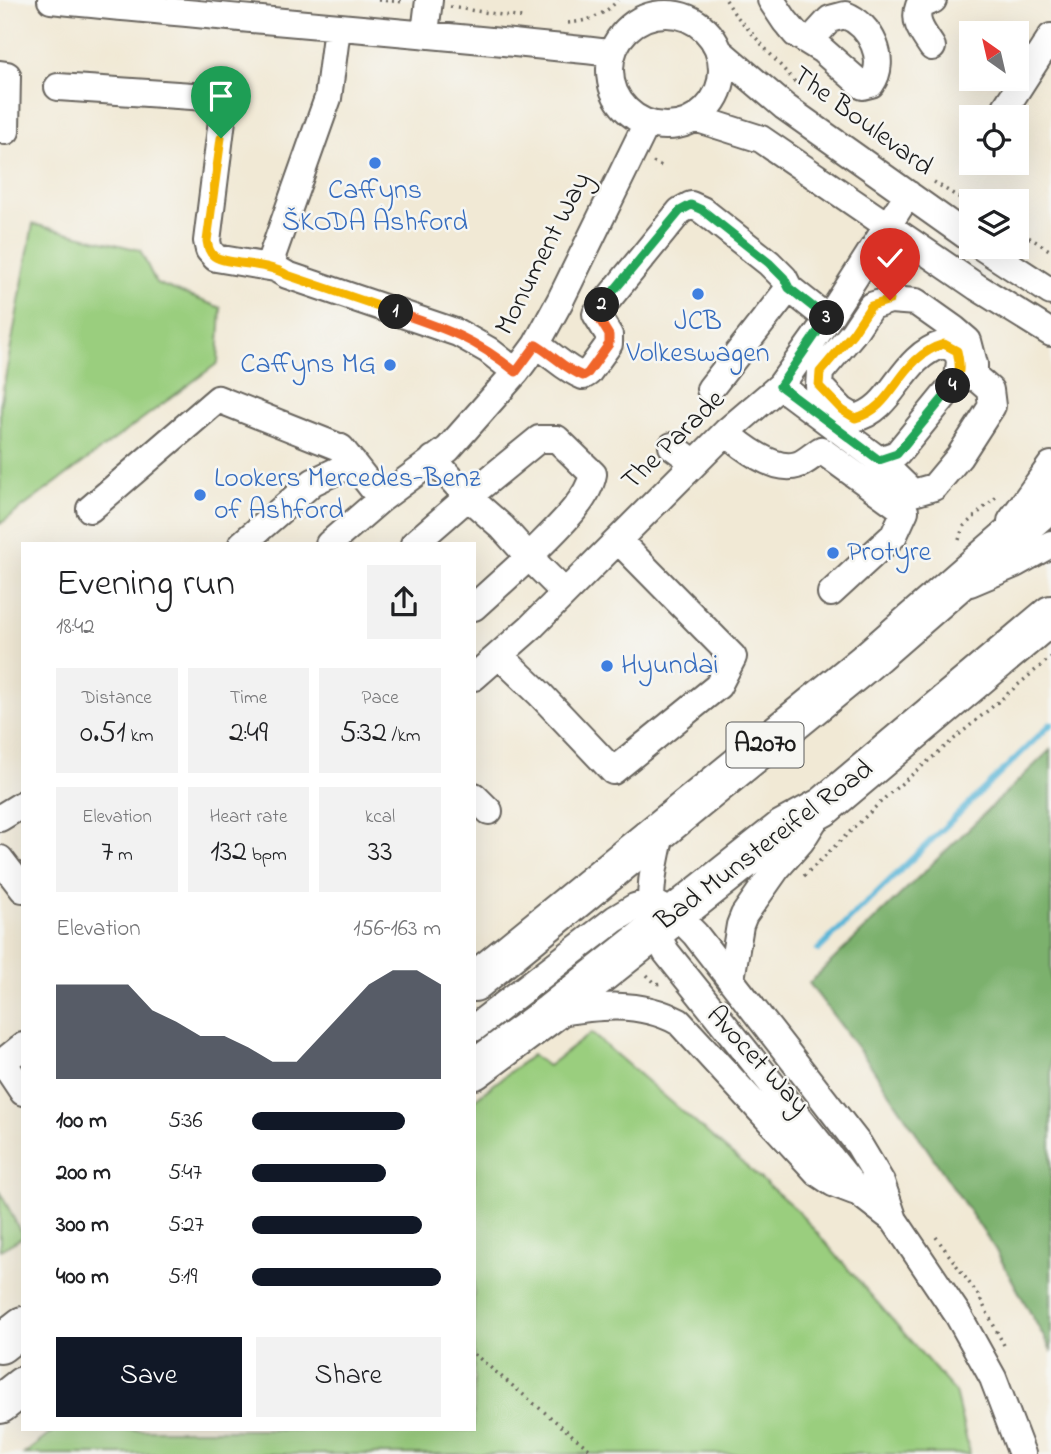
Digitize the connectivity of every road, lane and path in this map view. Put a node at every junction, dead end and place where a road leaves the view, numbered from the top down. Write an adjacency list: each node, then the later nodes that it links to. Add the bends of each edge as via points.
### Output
1 (51, 0): 10 (street)
2 (378, 0): 7 (path)
3 (618, 0): 12 (path, via 589,21)
4 (726, 0): 22 (path)
5 (771, 0): 16 (street, via 785,22)
6 (933, 0): 17 (street, via 919,6 916,15)
7 (420, 1): 14 (street)
8 (668, 7): 18 (street, via 707,32); 19 (street, via 635,23)
9 (458, 8): 11 (path)
10 (260, 10): 13 (street)
11 (533, 20)
12 (558, 24)
13 (337, 28): 14 (street); 35 (street, via 328,98 272,256)
14 (425, 33): 19 (street)
15 (1051, 37): 23 (street)
16 (809, 42)
17 (932, 47)
18 (719, 51): 24 (street, via 719,88); 27 (street, The Boulevard, via 785,107)
19 (612, 53): 25 (street, via 610,74 615,93 630,113)
20 (0, 74): 26 (street, via 7,75)
21 (58, 87): 35 (street, via 206,97 218,103 223,112 209,250 216,258)
22 (801, 89)
23 (1007, 105)
24 (695, 118): 25 (street, via 677,125); 29 (street, via 761,139)
25 (648, 123): 41 (street, Monument Way)
26 (6, 131)
27 (918, 186): 28 (path); 29 (street, The Parade); 30 (street, The Boulevard)
28 (959, 201)
29 (888, 225): 39 (street, The Parade); 40 (street)
30 (959, 227)
31 (1029, 237): 32 (path)
32 (1051, 251)
33 (998, 259): 34 (street)
34 (1004, 263): 36 (street); 38 (street)
35 (275, 268): 43 (street, via 458,333)
36 (1051, 274)
37 (789, 288): 39 (street); 41 (street, via 769,263 691,205 680,211 599,308 596,314 609,335 609,344 588,373 575,373); 46 (street)
38 (1051, 292)
39 (828, 318): 45 (street, The Parade)
40 (1044, 328): 42 (street)
41 (536, 345): 43 (street, Monument Way)
42 (1051, 348)
43 (516, 372): 49 (street, Monument Way, via 448,449)
44 (966, 378): 44 (street, via 957,351 944,344 916,359 869,415 855,418 819,386 820,372 871,306 890,300 926,307 968,341); 50 (street, via 897,454); 50 (street, via 990,390 992,406 934,488 913,493)
45 (780, 386): 47 (street, The Parade); 50 (street)
46 (710, 389)
47 (726, 432): 52 (street, The Parade); 67 (street, via 753,454 787,466 821,450 905,511 894,535)
48 (672, 446): 52 (street)
49 (433, 459): 55 (street); 56 (street, Monument Way)
50 (879, 460)
51 (353, 463): 56 (street); 58 (street, via 341,448 218,399); 60 (street, via 313,482)
52 (695, 463): 59 (street, The Parade)
53 (1051, 465): 64 (street)
54 (1002, 492): 64 (path, via 963,527)
55 (468, 497): 62 (street); 65 (street); 65 (street, via 539,439 557,439 593,474 591,487)
56 (381, 499): 61 (street, Monument Way)
57 (1051, 501): 64 (highway, A2070)
58 (90, 509)
59 (618, 540): 66 (street, The Parade); 71 (street, via 733,657 718,686 613,771)
60 (244, 542)
61 (331, 542)
62 (416, 542)
63 (1051, 544): 68 (street)
64 (968, 555): 68 (highway, A2070)
65 (529, 557): 66 (street); 69 (street)
66 (564, 592): 71 (street, The Parade)
67 (831, 593)
68 (946, 594): 77 (highway, A2070)
69 (476, 605)
70 (1051, 615): 75 (highway, Bad Munstereifel Road)
71 (499, 655): 73 (street, The Parade)
72 (1051, 657): 79 (path, via 888,795)
73 (476, 675)
74 (21, 805): 76 (street)
75 (823, 807): 81 (highway, Bad Munstereifel Road); 82 (street, Avocet Way, via 744,915)
76 (0, 818)
77 (662, 830): 81 (street, via 653,871); 83 (highway, A2070)
78 (0, 859): 80 (street)
79 (800, 880)
80 (21, 886)
81 (661, 915): 82 (street, Avocet Way, via 695,934); 84 (highway, Bad Munstereifel Road); 85 (street, via 635,906); 89 (street, Avocet Way, via 674,962)
82 (731, 979): 90 (street, Avocet Way, via 859,1145 881,1182)
83 (476, 980)
84 (551, 1013): 87 (highway, Bad Munstereifel Road); 89 (street, Avocet Way, via 617,1005 664,1014 679,1022 818,1173)
85 (476, 1026)
86 (21, 1048): 88 (street, via 2,1062)
87 (476, 1069)
88 (21, 1089)
89 (859, 1193): 90 (street, Avocet Way)
90 (894, 1220): 97 (street, Avocet Way, via 958,1315 993,1378)
91 (21, 1328): 92 (highway)
92 (0, 1344)
93 (476, 1356): 96 (path)
94 (21, 1388): 95 (highway)
95 (0, 1404)
96 (595, 1454)
97 (1022, 1454)

